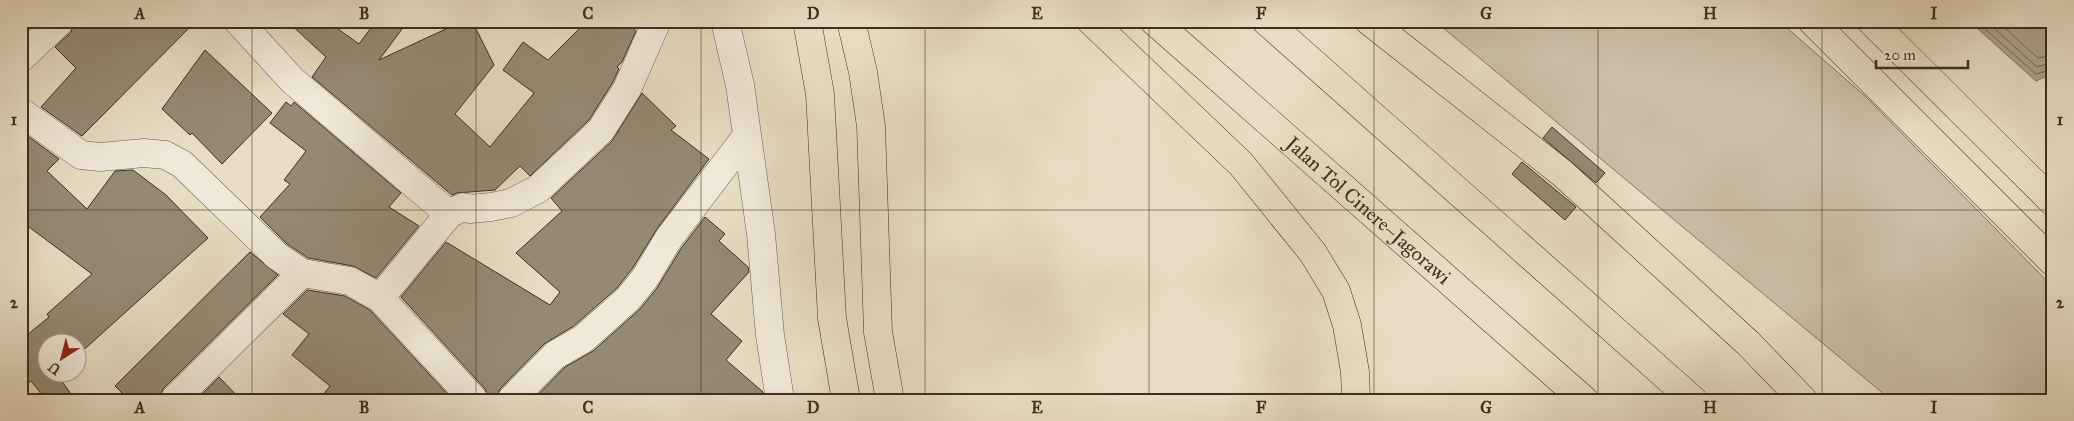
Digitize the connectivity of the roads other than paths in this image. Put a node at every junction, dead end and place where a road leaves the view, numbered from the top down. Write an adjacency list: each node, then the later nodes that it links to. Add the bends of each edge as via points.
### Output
1 (60, 21): 13 (street)
2 (238, 21): 17 (street, via 292,80)
3 (657, 21): 17 (street, via 627,89 601,130 538,189 511,203 463,208)
4 (725, 21): 15 (street, via 740,85)
5 (807, 21): 25 (highway, via 820,94 832,318)
6 (851, 21): 26 (highway, via 864,72 871,126 878,332)
7 (1091, 21): 27 (highway, via 1241,164 1313,253 1336,291 1347,325)
8 (1154, 21): 28 (highway, Jalan Tol Cinere–Jagorawi)
9 (1266, 21): 29 (highway)
10 (1369, 21): 30 (highway, via 1562,172 1748,343)
11 (1812, 21): 18 (highway)
12 (1871, 21): 16 (highway)
13 (21, 58)
14 (21, 112): 19 (street, via 81,155 100,157 144,152 165,155 182,164 277,256)
15 (746, 137): 23 (street, via 628,299 583,339 555,355); 24 (street)
16 (2053, 202)
17 (449, 214): 20 (street)
18 (2053, 262)
19 (302, 273): 20 (street, via 350,281); 21 (street)
20 (380, 298): 22 (street)
21 (174, 400)
22 (474, 400)
23 (511, 400)
24 (780, 400)
25 (846, 400)
26 (890, 400)
27 (1356, 400)
28 (1584, 400)
29 (1693, 400)
30 (1803, 400)

